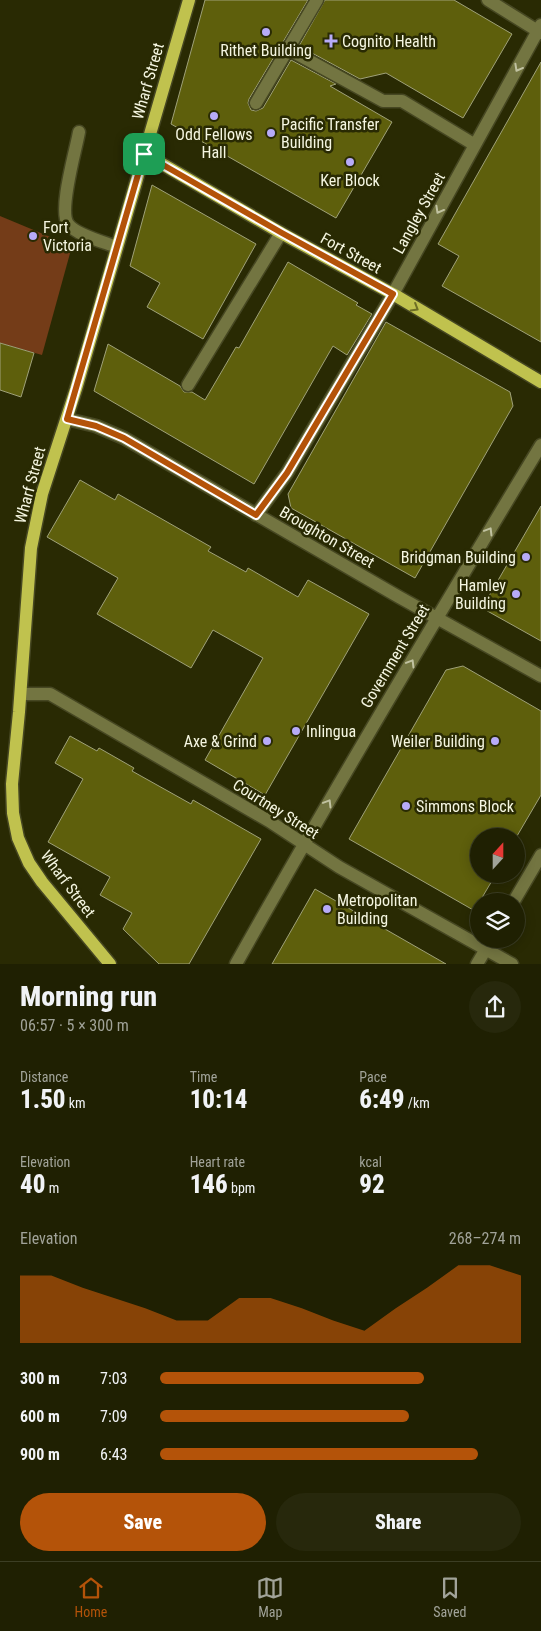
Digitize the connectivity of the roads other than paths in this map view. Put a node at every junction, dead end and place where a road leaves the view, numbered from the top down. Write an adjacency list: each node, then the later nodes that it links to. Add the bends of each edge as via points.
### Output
1 (189, 0): 9 (main road, Wharf Street)
2 (317, 0): 5 (street)
3 (488, 0): 4 (street)
4 (540, 30): 8 (street, Langley Street, one-way to 8)
5 (288, 49): 6 (street); 8 (street, via 384,101 402,101)
6 (256, 104)
7 (79, 132): 11 (street, via 65,201 66,218 69,225 91,238)
8 (476, 145): 12 (street, Langley Street, one-way to 12)
9 (144, 154): 10 (main road, Fort Street); 11 (main road, Wharf Street)
10 (282, 233): 12 (main road, Fort Street); 14 (street)
11 (117, 247): 15 (main road, Wharf Street)
12 (393, 294): 13 (main road, Fort Street, one-way to 13); 17 (street, Langley Street, via 287,473)
13 (541, 382)
14 (188, 385)
15 (67, 419): 17 (street, Broughton Street, via 96,426 124,438); 20 (main road, Wharf Street, via 42,494 31,548)
16 (541, 445): 18 (street, Government Street, one-way to 16)
17 (256, 515): 18 (street, Broughton Street)
18 (437, 618): 19 (street, Broughton Street); 21 (street, Government Street, one-way to 18)
19 (541, 676)
20 (20, 694): 21 (street, Courtney Street, via 50,694); 27 (main road, Wharf Street, via 12,784 18,838 42,882)
21 (303, 845): 24 (street, Courtney Street); 28 (street, Government Street)
22 (541, 855): 23 (street)
23 (519, 893)
24 (470, 934)
25 (487, 948): 29 (street)
26 (494, 948): 30 (street, Courtney Street)
27 (110, 964)
28 (236, 964)
29 (477, 964)
30 (512, 964)

